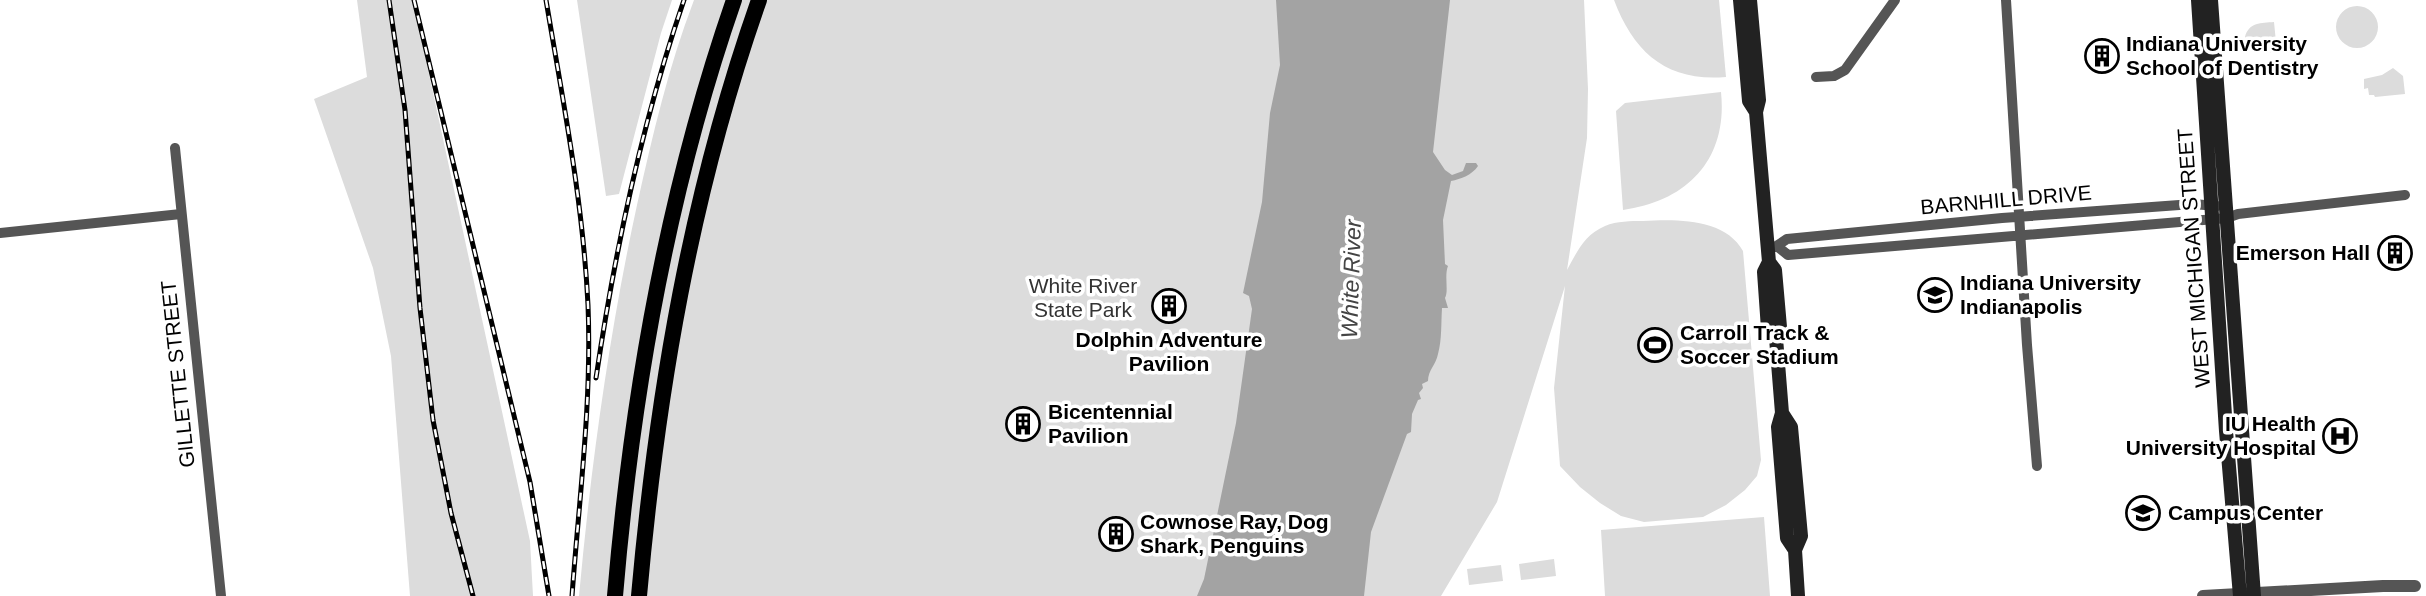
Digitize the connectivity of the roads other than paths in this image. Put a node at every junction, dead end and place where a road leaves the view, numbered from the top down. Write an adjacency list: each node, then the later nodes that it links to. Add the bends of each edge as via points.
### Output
1 (734, 0): 23 (main road, via 683,169 653,304 625,483)
2 (759, 0): 24 (main road, via 701,197 678,302 654,449)
3 (1740, 0): 10 (main road, via 1749,102)
4 (1750, 0): 10 (main road, via 1759,100)
5 (1895, 0): 9 (street, via 1844,71)
6 (2006, 0): 15 (street)
7 (2198, 0): 13 (main road, WEST MICHIGAN STREET)
8 (2211, 0): 13 (main road, WEST MICHIGAN STREET)
9 (1816, 77)
10 (1756, 112): 18 (main road)
11 (175, 148): 14 (street, GILLETTE STREET)
12 (2404, 195): 13 (street, BARNHILL DRIVE)
13 (2223, 213): 15 (street, BARNHILL DRIVE, via 2193,204); 17 (street, BARNHILL DRIVE); 21 (main road, WEST MICHIGAN STREET, via 2226,431)
14 (181, 214): 16 (street); 22 (street, GILLETTE STREET)
15 (2020, 217): 17 (street); 18 (street, BARNHILL DRIVE, via 1787,239)
16 (0, 233)
17 (2020, 234): 18 (street, BARNHILL DRIVE, via 1788,255); 19 (street)
18 (1771, 252): 25 (main road, via 1764,272 1768,329 1776,338 1787,538 1795,550)
19 (2037, 466)
20 (2421, 587): 21 (street)
21 (2247, 595): 26 (street)
22 (220, 596)
23 (615, 596)
24 (639, 596)
25 (1798, 596)
26 (2203, 596)

